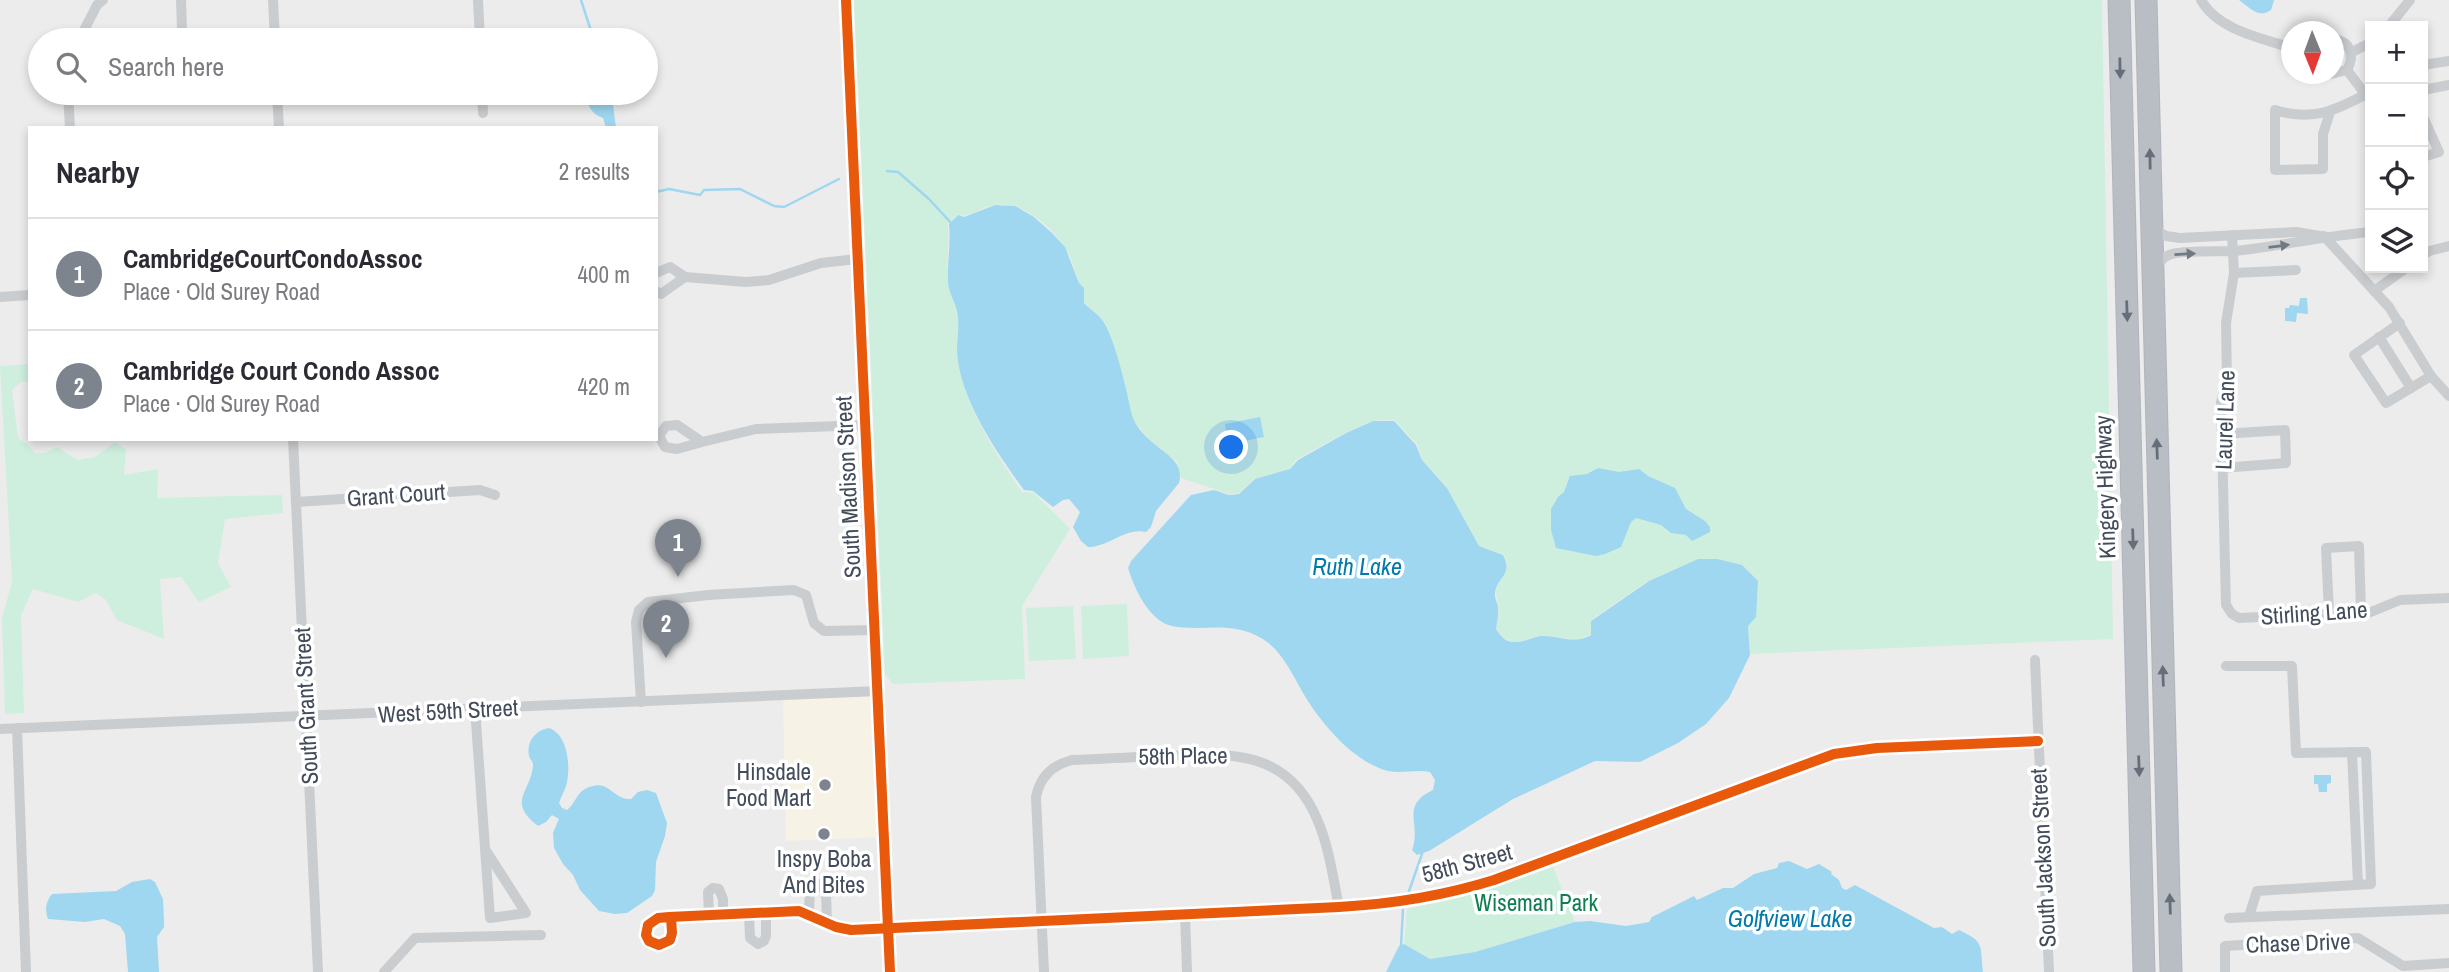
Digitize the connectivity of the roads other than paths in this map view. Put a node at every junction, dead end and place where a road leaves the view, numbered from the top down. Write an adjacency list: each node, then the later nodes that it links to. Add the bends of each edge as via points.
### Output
1 (103, 0): 11 (street)
2 (181, 0): 12 (street)
3 (273, 0): 13 (street)
4 (478, 0): 14 (street)
5 (846, 0): 43 (street, South Madison Street)
6 (2119, 0): 104 (highway, Kingery Highway, one-way to 104)
7 (2146, 0): 36 (highway, one-way to 7)
8 (2201, 0): 16 (street, via 2220,20)
9 (2410, 0): 10 (street)
10 (2393, 21)
11 (85, 28)
12 (182, 28)
13 (274, 28)
14 (479, 28)
15 (2344, 43): 18 (street)
16 (2281, 45)
17 (2365, 46): 18 (street)
18 (2352, 52): 21 (street)
19 (2449, 61): 20 (street)
20 (2428, 64)
21 (2347, 70): 22 (street); 25 (street)
22 (2344, 71)
23 (2449, 85): 24 (street)
24 (2428, 89)
25 (2365, 91)
26 (2365, 98): 30 (street)
27 (69, 105): 32 (street)
28 (278, 105): 33 (street)
29 (483, 105): 31 (street)
30 (2330, 112): 30 (street, via 2305,116 2275,110 2275,170 2323,169 2323,134)
31 (483, 113)
32 (70, 126)
33 (279, 126)
34 (2428, 128): 35 (street, via 2439,152)
35 (2428, 155)
36 (2151, 228): 38 (street, via 2180,238); 49 (highway)
37 (2365, 232): 39 (street)
38 (2232, 235): 39 (street, via 2296,232); 41 (street, Laurel Lane)
39 (2324, 236): 41 (street, one-way to 39); 50 (street)
40 (2449, 246): 42 (street)
41 (2233, 251): 46 (street, Laurel Lane); 49 (street, one-way to 41, via 2158,264 2169,254)
42 (2428, 252)
43 (857, 259): 48 (street, via 821,263 757,282); 59 (street, South Madison Street)
44 (2296, 270): 46 (street)
45 (658, 272): 48 (street, via 670,267)
46 (2234, 273): 60 (street, Laurel Lane, via 2225,323 2227,383 2221,402)
47 (2399, 273): 50 (street)
48 (685, 277): 51 (street)
49 (2152, 280): 105 (highway, one-way to 49)
50 (2374, 291): 54 (street)
51 (658, 292)
52 (28, 295): 53 (street)
53 (0, 297)
54 (2400, 323): 55 (street); 56 (street)
55 (2379, 337): 57 (street); 57 (street, via 2354,355 2386,403)
56 (2431, 376): 57 (street); 58 (street)
57 (2411, 388)
58 (2446, 391)
59 (866, 425): 62 (street, via 757,429); 70 (street, South Madison Street)
60 (2222, 434): 63 (street, Laurel Lane); 63 (street, via 2285,430 2286,463)
61 (293, 441): 65 (street, South Grant Street)
62 (702, 442)
63 (2222, 468): 67 (street, Laurel Lane)
64 (495, 495): 65 (street, Grant Court, via 480,490)
65 (296, 502): 76 (street, South Grant Street)
66 (2449, 598): 68 (street, Stirling Lane, via 2400,600)
67 (2226, 605): 69 (street, Stirling Lane, via 2239,618)
68 (2361, 612): 69 (street, Stirling Lane); 69 (street, via 2359,546 2326,548)
69 (2329, 613)
70 (876, 630): 73 (street, South Madison Street); 74 (street, via 824,631 814,623 806,595 794,590 648,602 639,610 636,622)
71 (2035, 660): 79 (street, South Jackson Street)
72 (2226, 666): 89 (street, via 2292,666 2296,753 2351,752 2358,884 2257,891)
73 (878, 691): 74 (street, West 59th Street); 94 (street, South Madison Street)
74 (641, 702): 75 (street, West 59th Street)
75 (475, 709): 76 (street, West 59th Street); 80 (street)
76 (307, 717): 77 (street, West 59th Street); 98 (street, South Grant Street)
77 (17, 728): 78 (street, West 59th Street); 97 (street)
78 (0, 729)
79 (2038, 741): 81 (street, 58th Street, via 1834,754 1494,880 1406,901); 103 (street, South Jackson Street)
80 (485, 849): 80 (street, via 489,918 526,913 503,878)
81 (1339, 907): 86 (street, 58th Street); 92 (street, 58th Place, via 1320,826 1309,803 1292,782 1269,766 1245,757 1215,754 1120,758 1064,762 1046,773 1039,786)
82 (2449, 909): 89 (street)
83 (766, 912): 84 (street); 84 (street, via 766,936 758,943 750,938); 85 (street)
84 (749, 914): 88 (street)
85 (809, 914): 93 (street, 58th Street); 93 (street, via 810,886 821,884)
86 (1185, 914): 92 (street, 58th Street); 102 (street)
87 (709, 915): 88 (street); 88 (street, via 708,892 713,888 721,892); 90 (street)
88 (723, 915)
89 (2249, 916): 91 (street)
90 (671, 917)
91 (2230, 918)
92 (1041, 920): 94 (street, 58th Street); 101 (street, 58th Place)
93 (827, 923): 94 (street, 58th Street, via 851,930)
94 (888, 928): 100 (street, South Madison Street)
95 (541, 935): 99 (street, via 415,938)
96 (2449, 963): 106 (street, Chase Drive, via 2403,965 2358,938 2225,946)
97 (26, 972)
98 (318, 972)
99 (384, 972)
100 (890, 972)
101 (1044, 972)
102 (1187, 972)
103 (2049, 972)
104 (2144, 972)
105 (2171, 972)
106 (2225, 972)

